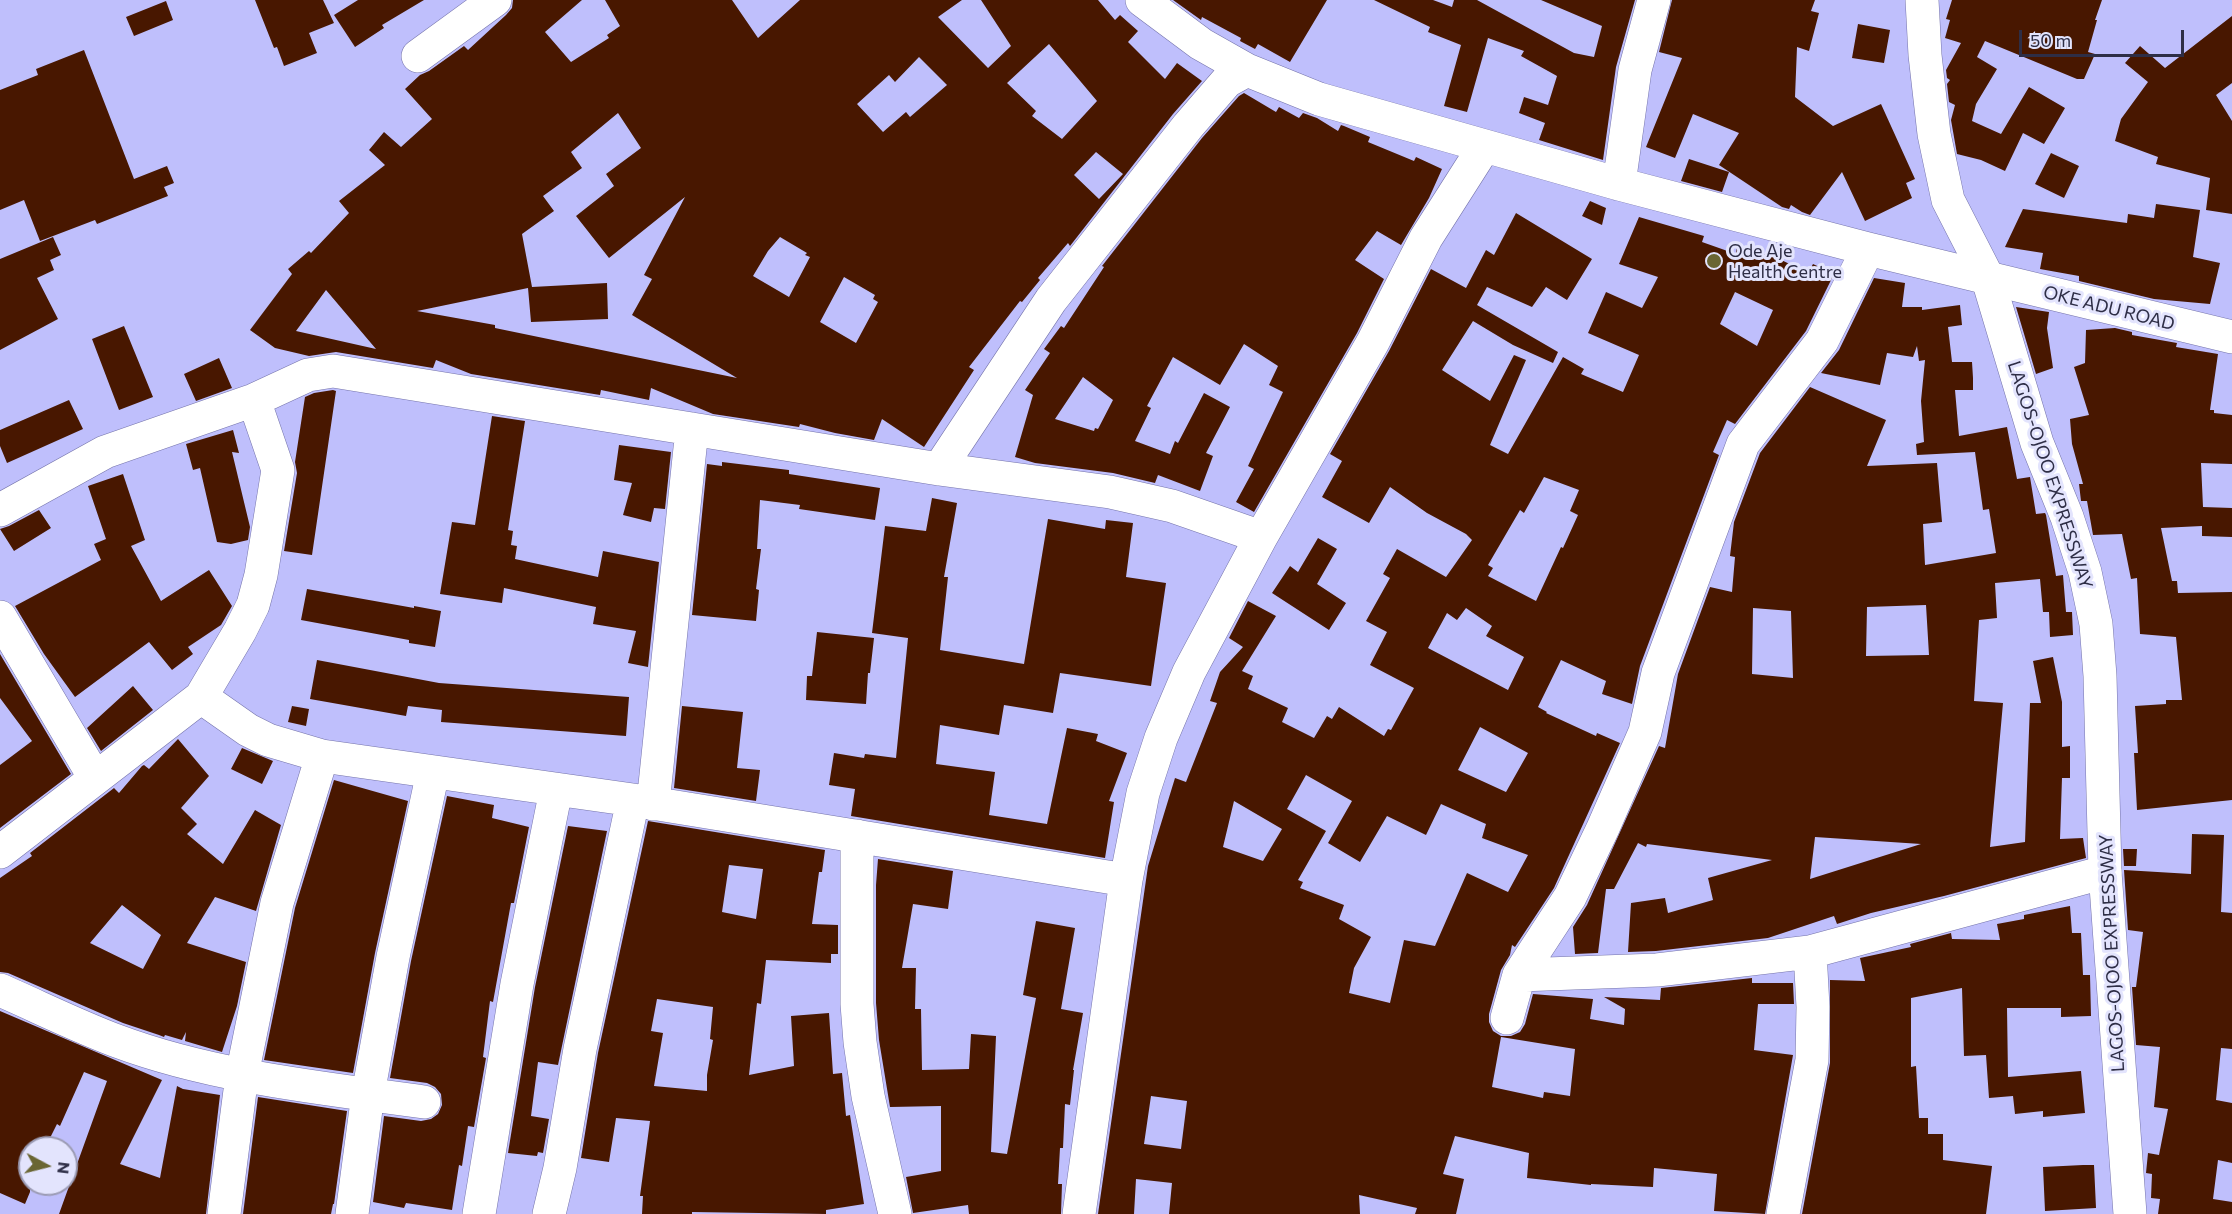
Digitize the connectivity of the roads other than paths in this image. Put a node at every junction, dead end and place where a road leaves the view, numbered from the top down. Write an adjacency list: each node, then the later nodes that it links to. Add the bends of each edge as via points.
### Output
1 (495, 0): 5 (street)
2 (1142, 0): 6 (street, OKE ADU ROAD, via 1201,44)
3 (1654, 0): 8 (street, via 1635,70)
4 (1922, 0): 10 (street, LAGOS-OJOO EXPRESSWAY, via 1933,123 1948,200)
5 (418, 56)
6 (1247, 70): 7 (street, OKE ADU ROAD, via 1320,99); 14 (street, via 1227,81 1188,126 1051,300)
7 (1484, 147): 8 (street, OKE ADU ROAD); 16 (street, via 1426,238 1373,342)
8 (1619, 184): 9 (street, OKE ADU ROAD)
9 (1868, 249): 10 (street, OKE ADU ROAD); 29 (street, via 1822,341 1743,444 1658,673 1645,732 1570,897)
10 (1987, 276): 11 (street, OKE ADU ROAD); 26 (street, LAGOS-OJOO EXPRESSWAY, via 2037,443 2085,572 2096,624)
11 (2232, 337)
12 (254, 400): 13 (street, via 308,375 333,372); 15 (street, via 105,452); 18 (street, via 278,471 261,575 253,605)
13 (692, 429): 14 (street); 23 (street)
14 (939, 469): 16 (street, via 1110,492 1172,506)
15 (0, 510)
16 (1261, 537): 27 (street, via 1189,672 1161,738 1143,793)
17 (0, 617): 21 (street)
18 (201, 697): 19 (street, via 268,740); 21 (street)
19 (322, 756): 20 (street); 32 (street, via 277,903)
20 (433, 772): 22 (street); 33 (street)
21 (95, 778): 25 (street)
22 (556, 790): 23 (street); 37 (street, via 517,984)
23 (643, 802): 24 (street); 38 (street, via 580,1049)
24 (857, 836): 27 (street); 39 (street, via 860,1042)
25 (0, 852)
26 (2105, 872): 28 (street); 42 (street, LAGOS-OJOO EXPRESSWAY)
27 (1126, 880): 40 (street)
28 (1810, 952): 29 (street, via 1657,970); 41 (street, via 1812,1060)
29 (1519, 975): 31 (street)
30 (0, 990): 32 (street, via 117,1041)
31 (1507, 1018)
32 (242, 1075): 33 (street); 35 (street)
33 (368, 1094): 34 (street); 36 (street)
34 (424, 1102)
35 (224, 1214)
36 (352, 1214)
37 (479, 1214)
38 (549, 1214)
39 (895, 1214)
40 (1078, 1214)
41 (1783, 1214)
42 (2130, 1214)

